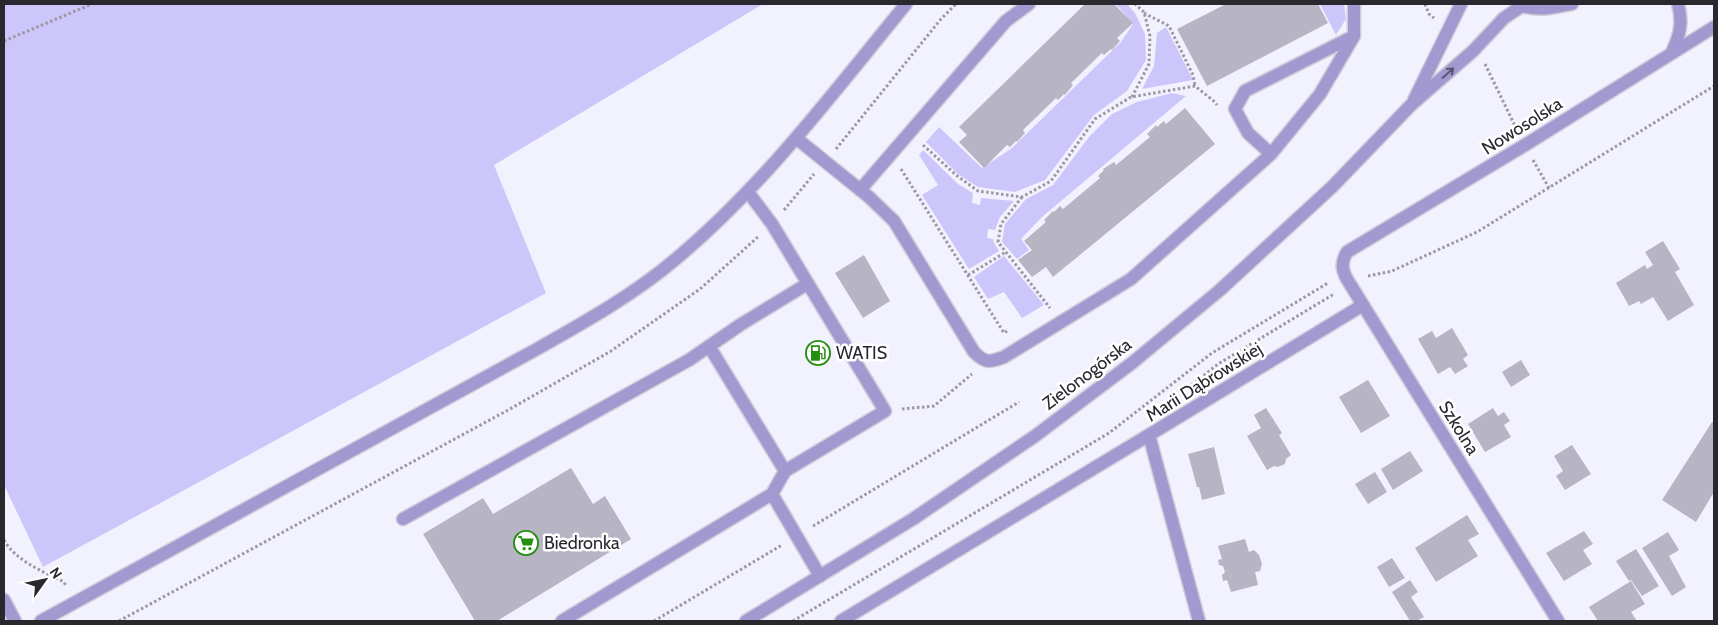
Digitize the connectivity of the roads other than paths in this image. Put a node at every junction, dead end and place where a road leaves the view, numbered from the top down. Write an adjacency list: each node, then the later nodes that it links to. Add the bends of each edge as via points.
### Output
1 (906, 4): 12 (street)
2 (1029, 4): 14 (street, via 1006,21)
3 (1354, 4): 9 (street)
4 (1461, 4): 11 (street, Zielonogórska)
5 (1572, 4): 7 (street, via 1547,9)
6 (1678, 4): 10 (street, via 1680,34)
7 (1519, 5): 11 (street, Zielonogórska, one-way to 7)
8 (1714, 27): 10 (street, Nowosolska)
9 (1354, 36): 13 (street, via 1320,94); 13 (street, via 1245,91 1236,109 1248,133)
10 (1672, 52): 16 (street, Nowosolska)
11 (1412, 105): 24 (street, Zielonogórska, via 1326,193 1220,290 1132,363 1035,436 921,514)
12 (796, 138): 14 (street); 15 (street)
13 (1271, 154): 14 (street, via 1131,279 1004,357 990,362 974,352 894,221)
14 (860, 190)
15 (748, 192): 17 (street, via 772,224); 27 (street, via 676,260 591,319)
16 (1347, 252): 18 (street, Szkolna, via 1342,262 1343,274)
17 (807, 284): 19 (street); 21 (street, via 885,411)
18 (1362, 305): 20 (street, Marii Dąbrowskiej); 32 (street, Szkolna)
19 (709, 346): 21 (street); 23 (street)
20 (1149, 435): 30 (street); 31 (street, Marii Dąbrowskiej)
21 (785, 471): 22 (street)
22 (772, 494): 24 (street); 28 (street)
23 (403, 519)
24 (820, 576): 29 (street, Zielonogórska)
25 (4, 600): 26 (street)
26 (15, 621)
27 (41, 621)
28 (562, 621)
29 (746, 621)
30 (841, 621)
31 (1198, 621)
32 (1558, 621)

